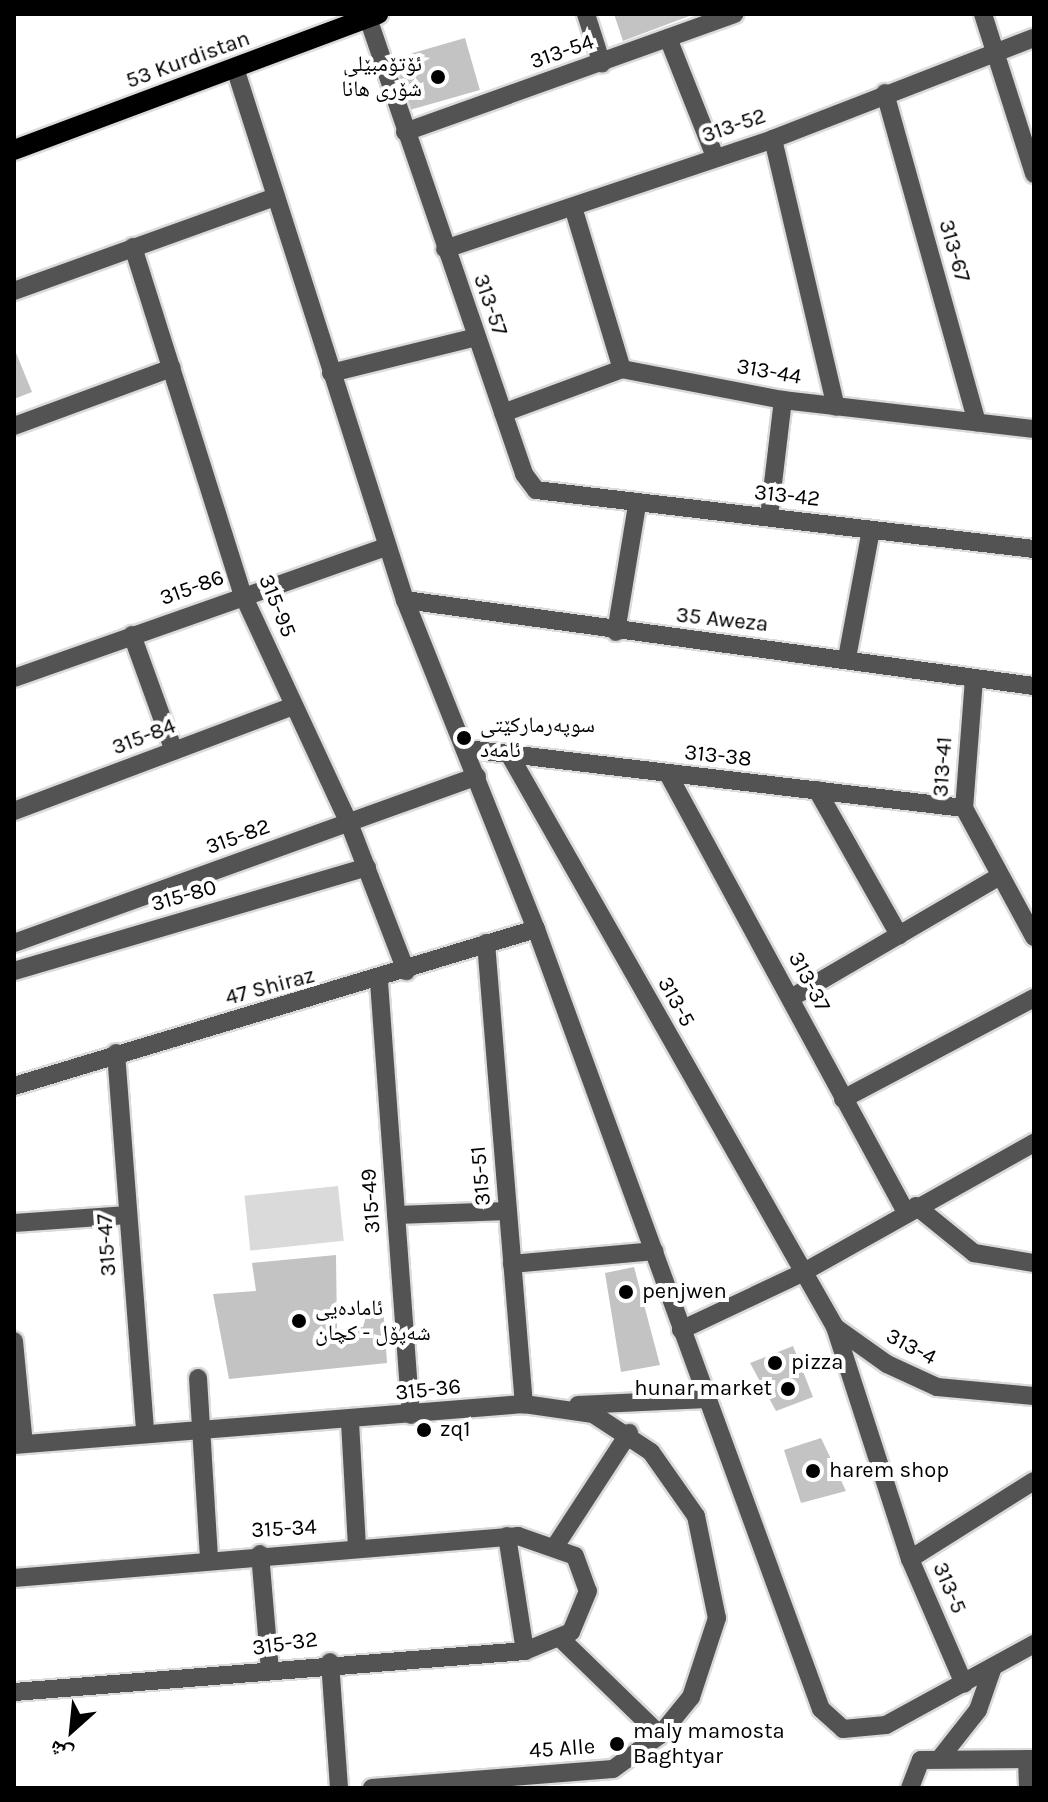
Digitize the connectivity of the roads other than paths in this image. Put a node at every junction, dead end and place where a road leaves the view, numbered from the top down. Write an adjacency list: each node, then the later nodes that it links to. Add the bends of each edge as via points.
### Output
1 (586, 14): 8 (street)
2 (734, 14): 5 (street, 313-54)
3 (983, 14): 7 (street)
4 (373, 16): 9 (main road, 53 Kurdistan); 11 (street, 313-57)
5 (668, 38): 8 (street, 313-54); 14 (street)
6 (1034, 38): 7 (street, 313-52)
7 (998, 50): 10 (street, 313-52); 15 (street)
8 (602, 64): 11 (street, 313-54)
9 (235, 68): 13 (main road, 53 Kurdistan); 16 (street)
10 (885, 93): 12 (street, 313-52); 28 (street, 313-67)
11 (405, 132): 19 (street, 313-57)
12 (773, 139): 14 (street, 313-52); 26 (street)
13 (14, 150)
14 (715, 157): 17 (street, 313-52)
15 (1034, 171)
16 (272, 198): 18 (street); 24 (street)
17 (573, 207): 19 (street, 313-52); 23 (street)
18 (133, 247): 20 (street); 22 (street, 315-95)
19 (445, 249): 21 (street, 313-57)
20 (14, 291)
21 (476, 337): 24 (street); 27 (street, 313-57)
22 (172, 368): 29 (street); 37 (street, 315-95)
23 (622, 369): 25 (street, 313-44); 27 (street)
24 (331, 373): 35 (street)
25 (783, 400): 26 (street, 313-44); 33 (street)
26 (836, 407): 28 (street, 313-44)
27 (503, 413): 31 (street, 313-57)
28 (977, 422): 30 (street, 313-44)
29 (14, 426)
30 (1034, 429)
31 (536, 490): 32 (street, 313-42)
32 (637, 505): 33 (street, 313-42); 39 (street)
33 (769, 517): 34 (street, 313-42)
34 (871, 530): 36 (street, 313-42); 41 (street)
35 (387, 547): 37 (street, 315-86); 38 (street)
36 (1034, 549)
37 (243, 595): 40 (street, 315-86); 45 (street, 315-95)
38 (405, 600): 39 (street, 35 Aweza); 46 (street)
39 (616, 632): 41 (street, 35 Aweza)
40 (132, 635): 42 (street, 315-86); 47 (street)
41 (847, 658): 43 (street, 35 Aweza)
42 (14, 678)
43 (974, 679): 44 (street, 35 Aweza); 52 (street, 313-41)
44 (1034, 686)
45 (291, 707): 47 (street, 315-84); 54 (street, 315-95)
46 (467, 749): 48 (street, 313-38); 50 (street)
47 (174, 751): 53 (street, 315-84)
48 (509, 754): 49 (street, 313-38); 79 (street, 313-5)
49 (668, 774): 51 (street, 313-38); 65 (street, 313-37)
50 (477, 776): 54 (street, 315-82); 57 (street)
51 (817, 790): 52 (street, 313-38); 58 (street)
52 (964, 808): 56 (street, 313-41)
53 (14, 811)
54 (349, 823): 55 (street, 315-95); 60 (street, 315-82)
55 (367, 867): 62 (street, 315-80); 63 (street, 315-95)
56 (1000, 876): 58 (street); 59 (street, 313-41)
57 (536, 929): 61 (street, 47 Shiraz); 76 (street)
58 (899, 935): 65 (street)
59 (1034, 937)
60 (14, 943)
61 (486, 943): 63 (street, 47 Shiraz); 72 (street, 315-51)
62 (14, 971)
63 (406, 971): 64 (street, 47 Shiraz)
64 (379, 982): 67 (street, 47 Shiraz); 74 (street, 315-49)
65 (791, 998): 69 (street, 313-37)
66 (1034, 998): 69 (street)
67 (116, 1053): 68 (street, 47 Shiraz); 73 (street, 315-47)
68 (14, 1086)
69 (843, 1099): 71 (street, 313-37)
70 (1034, 1143): 71 (street)
71 (911, 1209): 77 (street, via 974,1253); 79 (street)
72 (508, 1211): 74 (street); 78 (street, 315-51)
73 (128, 1215): 75 (street); 91 (street, 315-47)
74 (396, 1215): 88 (street, 315-49)
75 (14, 1223)
76 (654, 1251): 78 (street); 81 (street)
77 (1034, 1263)
78 (512, 1264): 86 (street, 315-51)
79 (802, 1273): 80 (street, 313-4); 81 (street)
80 (835, 1327): 84 (street, 313-4, via 887,1364 937,1387); 100 (street, 313-5)
81 (681, 1330): 85 (street)
82 (14, 1341): 93 (street)
83 (198, 1378): 90 (street)
84 (1034, 1396)
85 (707, 1399): 87 (street); 109 (street, via 830,1723 858,1732 886,1725)
86 (524, 1404): 87 (street, 315-36); 88 (street, 315-36)
87 (567, 1405): 92 (street, 315-36)
88 (411, 1415): 89 (street, 315-36)
89 (350, 1422): 90 (street, 315-36); 97 (street)
90 (201, 1431): 91 (street, 315-36); 99 (street)
91 (145, 1433): 93 (street, 315-36)
92 (629, 1433): 96 (street); 102 (street, 315-36, via 679,1484 696,1516)
93 (19, 1445)
94 (1034, 1481): 100 (street)
95 (507, 1536): 96 (street, 315-34); 97 (street, 315-34); 105 (street)
96 (556, 1545): 103 (street, via 575,1556 588,1591 579,1619)
97 (357, 1549): 98 (street, 315-34)
98 (260, 1554): 99 (street, 315-34); 108 (street)
99 (209, 1558): 101 (street, 315-34)
100 (910, 1559): 109 (street, 313-5)
101 (14, 1578)
102 (717, 1618): 111 (street, 45 Alle, via 691,1697)
103 (560, 1638): 105 (street, 315-32); 111 (street)
104 (1034, 1644): 107 (street)
105 (525, 1651): 106 (street, 315-32)
106 (330, 1662): 108 (street, 315-32); 115 (street)
107 (993, 1667): 109 (street); 112 (street, via 978,1710)
108 (270, 1670): 110 (street, 315-32)
109 (964, 1684)
110 (14, 1692)
111 (660, 1735): 116 (street, 45 Alle, via 613,1769)
112 (941, 1757): 113 (street); 114 (street, via 921,1760)
113 (1031, 1759): 117 (street)
114 (910, 1782)
115 (339, 1788)
116 (372, 1788)
117 (1028, 1788)

